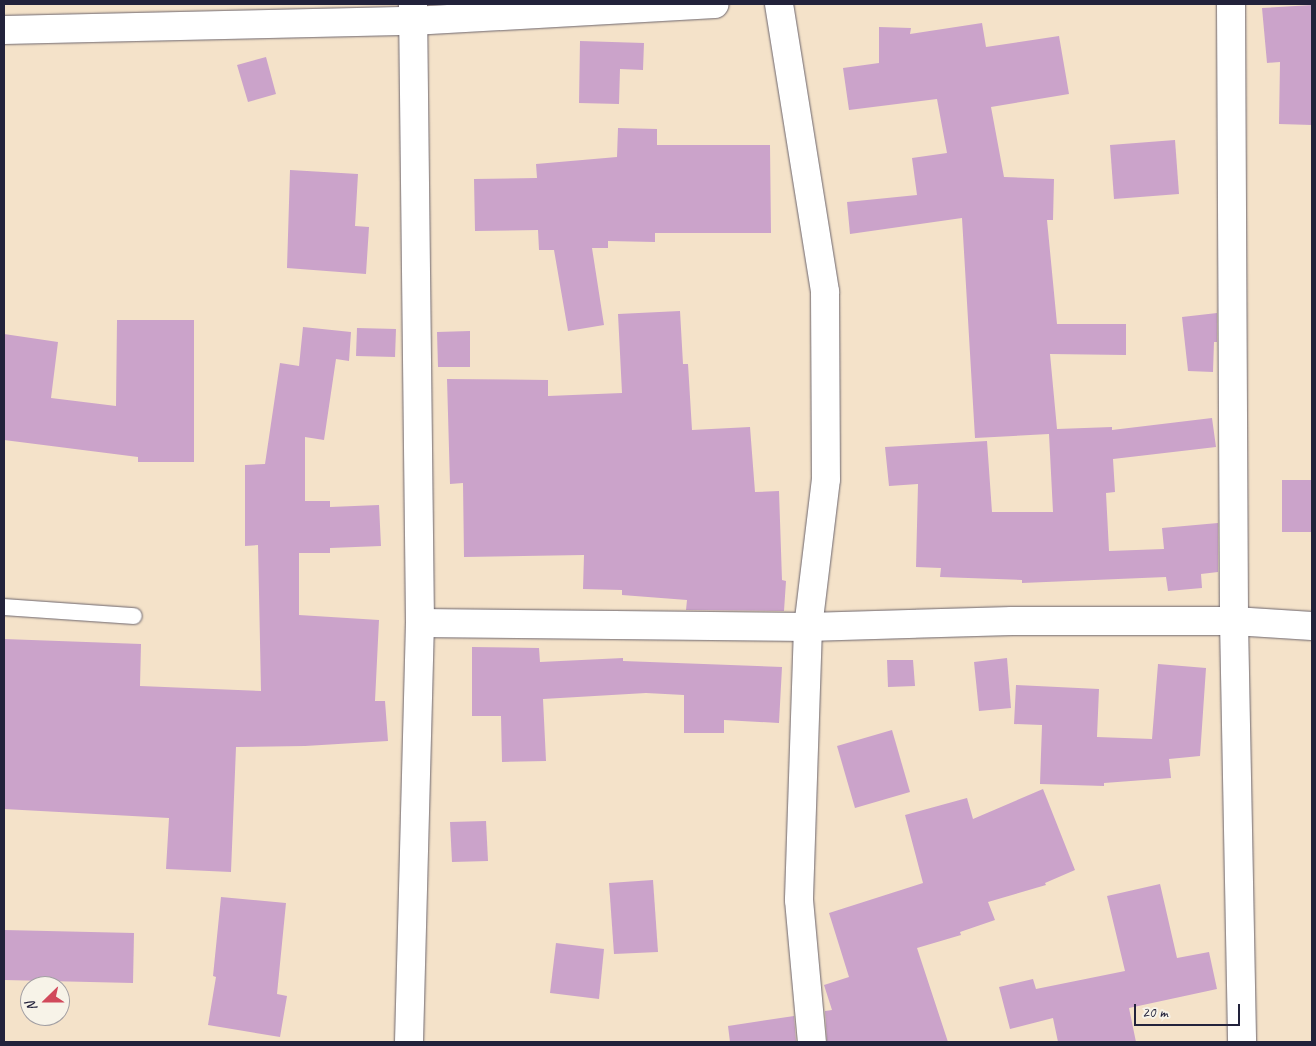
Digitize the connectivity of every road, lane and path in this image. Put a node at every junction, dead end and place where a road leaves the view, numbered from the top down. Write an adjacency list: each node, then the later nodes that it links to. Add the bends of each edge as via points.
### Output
1 (715, 4): 4 (street)
2 (779, 4): 11 (street, via 825,292 826,479)
3 (1230, 4): 8 (street)
4 (412, 13): 5 (street); 9 (street)
5 (4, 30)
6 (4, 607): 7 (lane)
7 (134, 616)
8 (1234, 621): 10 (street); 11 (street, via 1012,620); 14 (street)
9 (420, 624): 11 (street); 12 (street)
10 (1312, 626)
11 (808, 627): 13 (street, via 799,900)
12 (409, 1042)
13 (812, 1042)
14 (1242, 1042)

